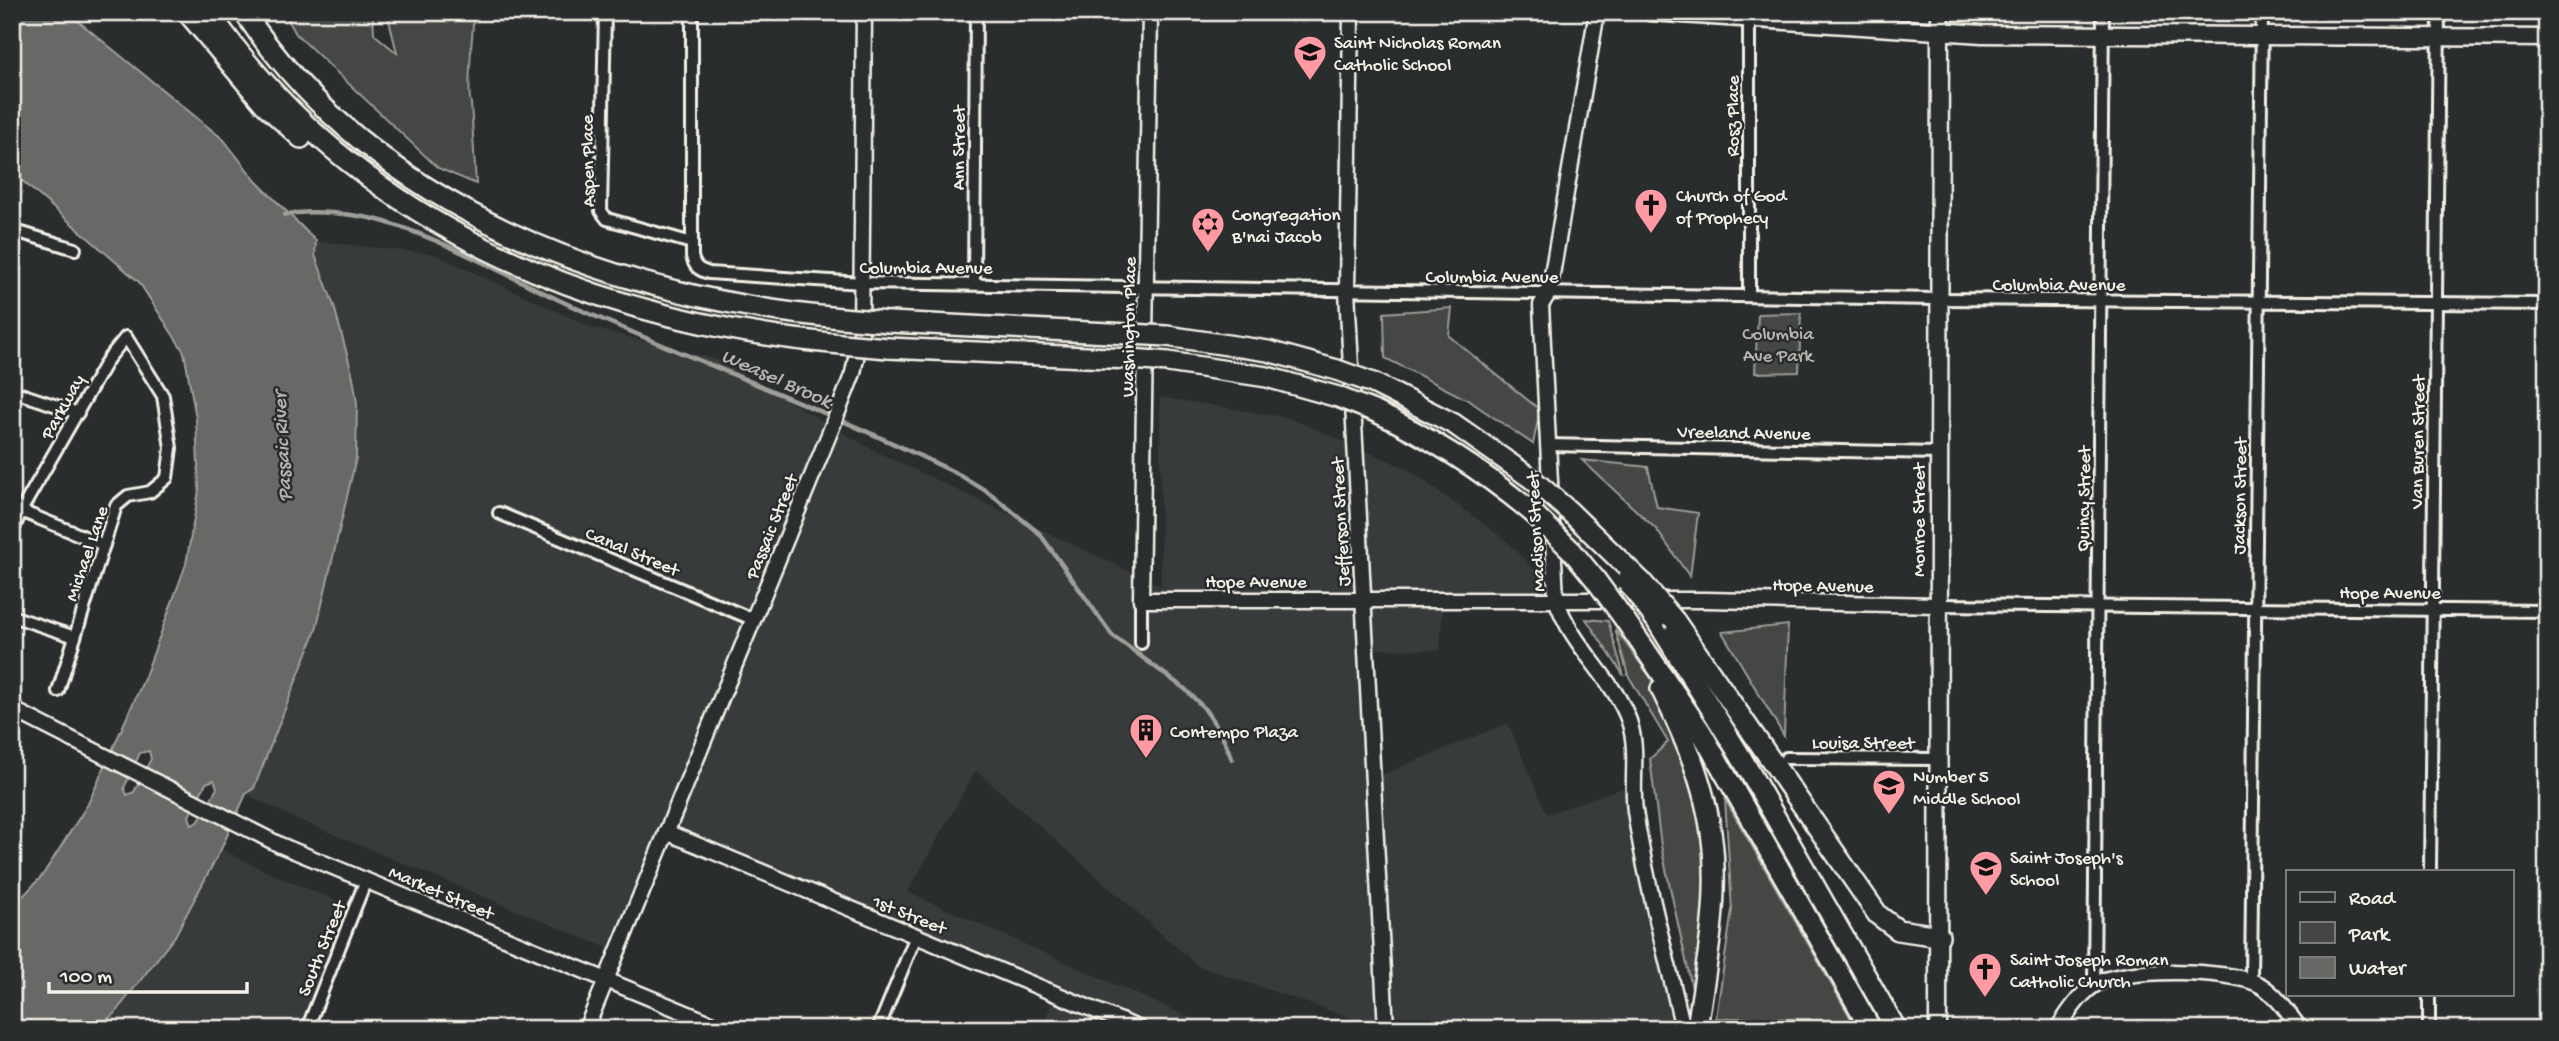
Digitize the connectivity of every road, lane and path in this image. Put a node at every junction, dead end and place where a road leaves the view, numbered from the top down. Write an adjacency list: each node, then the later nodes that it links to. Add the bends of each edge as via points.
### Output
1 (187, 12): 22 (highway, via 289,128 349,173)
2 (209, 12): 22 (highway, via 250,67 299,120 355,168)
3 (243, 12): 57 (highway, bridge, via 294,76 362,139 427,186 508,231 648,285 737,305 841,318 1167,336 1257,349 1373,383 1454,424 1532,479 1570,512)
4 (605, 12): 24 (street, Aspen Place, via 601,211 607,219)
5 (692, 12): 24 (street, Columbia Avenue)
6 (864, 12): 26 (street, Passaic Street)
7 (976, 12): 27 (street, Ann Street)
8 (1150, 12): 28 (street, Washington Place)
9 (1351, 12): 29 (street, Jefferson Street)
10 (1597, 12): 30 (street, Madison Street)
11 (1651, 12): 16 (main road)
12 (1940, 12): 17 (main road, Monroe Street)
13 (2103, 12): 18 (street, Quincy Street)
14 (2262, 12): 19 (street, Jackson Street)
15 (2438, 12): 20 (street, Van Buren Street)
16 (1749, 19): 17 (main road); 31 (street, Rosz Place)
17 (1940, 32): 18 (main road); 32 (main road, Monroe Street)
18 (2103, 34): 19 (main road); 33 (street, Quincy Street)
19 (2261, 36): 20 (main road); 34 (street, Jackson Street)
20 (2438, 37): 21 (main road); 35 (street, Van Buren Street)
21 (2547, 38)
22 (414, 208): 56 (highway, bridge, via 506,259 606,299 710,326 888,348 1168,362 1267,377 1338,397 1410,428 1474,466 1572,551)
23 (12, 230): 25 (street)
24 (692, 243): 26 (street, Columbia Avenue, via 693,263 709,274)
25 (75, 249)
26 (862, 283): 27 (street, Columbia Avenue); 55 (street, Passaic Street, via 858,354)
27 (974, 283): 28 (street, Columbia Avenue)
28 (1147, 286): 29 (street, Columbia Avenue); 47 (street, Washington Place)
29 (1347, 291): 30 (street, Columbia Avenue); 48 (street, Jefferson Street)
30 (1549, 292): 31 (street, Columbia Avenue); 40 (street, Madison Street, via 1541,305)
31 (1749, 296): 32 (street, Columbia Avenue)
32 (1939, 299): 33 (street, Columbia Avenue); 41 (main road, Monroe Street)
33 (2102, 301): 34 (street, Columbia Avenue); 50 (street, Quincy Street)
34 (2259, 302): 35 (street, Columbia Avenue); 51 (street, Jackson Street)
35 (2435, 304): 36 (street, Columbia Avenue); 52 (street, Van Buren Street)
36 (2547, 304)
37 (127, 337): 39 (street, Parkway, via 108,359); 45 (street, Michael Lane, via 163,396 171,448 167,478 150,492 128,496 116,506)
38 (12, 391): 39 (street)
39 (78, 413): 42 (street, Parkway)
40 (1548, 445): 41 (street, Vreeland Avenue); 46 (street, Madison Street)
41 (1938, 453): 49 (main road, Monroe Street)
42 (21, 511): 44 (street, Parkway); 45 (street)
43 (499, 513): 55 (street, Canal Street)
44 (12, 533)
45 (104, 545): 58 (street, Michael Lane)
46 (1556, 599): 48 (street, Hope Avenue); 49 (street, Hope Avenue); 80 (street, Madison Street, via 1568,630 1618,700 1630,725 1635,748 1635,810)
47 (1141, 600): 48 (street, Hope Avenue); 59 (street, Washington Place)
48 (1362, 600): 79 (street, Jefferson Street)
49 (1937, 605): 50 (street, Hope Avenue); 63 (main road, Monroe Street)
50 (2099, 607): 51 (street, Hope Avenue); 71 (street, Quincy Street)
51 (2253, 609): 52 (street, Hope Avenue); 70 (street, Jackson Street)
52 (2432, 611): 53 (street, Hope Avenue); 65 (street, Van Buren Street)
53 (2547, 611)
54 (12, 617): 58 (street)
55 (752, 619): 64 (street, Passaic Street)
56 (1625, 620): 81 (highway, via 1686,742 1709,819 1713,894); 82 (highway, via 1700,730)
57 (1665, 620): 68 (highway, via 1878,915 1898,930); 83 (highway)
58 (75, 637): 60 (street, Michael Lane)
59 (1140, 643)
60 (58, 691)
61 (12, 709): 66 (street, Market Street, via 251,830)
62 (1786, 758): 63 (street, Louisa Street)
63 (1939, 759): 68 (main road, Monroe Street)
64 (666, 832): 67 (street, 1st Street); 69 (street, Passaic Street)
65 (2430, 870)
66 (366, 880): 69 (street, Market Street); 73 (street, South Street)
67 (916, 936): 77 (street); 78 (street, 1st Street)
68 (1939, 936): 84 (main road, Monroe Street)
69 (606, 980): 75 (street, Passaic Street); 76 (street, Market Street)
70 (2251, 981): 71 (street, via 2216,974 2130,974); 86 (street, via 2273,994)
71 (2094, 985): 85 (street)
72 (2429, 996): 87 (street)
73 (308, 1026): 74 (street)
74 (320, 1029)
75 (586, 1029)
76 (725, 1029)
77 (877, 1029)
78 (1140, 1029)
79 (1385, 1029)
80 (1683, 1029)
81 (1697, 1029)
82 (1871, 1029)
83 (1896, 1029)
84 (1938, 1029)
85 (2057, 1029)
86 (2300, 1029)
87 (2429, 1029)

